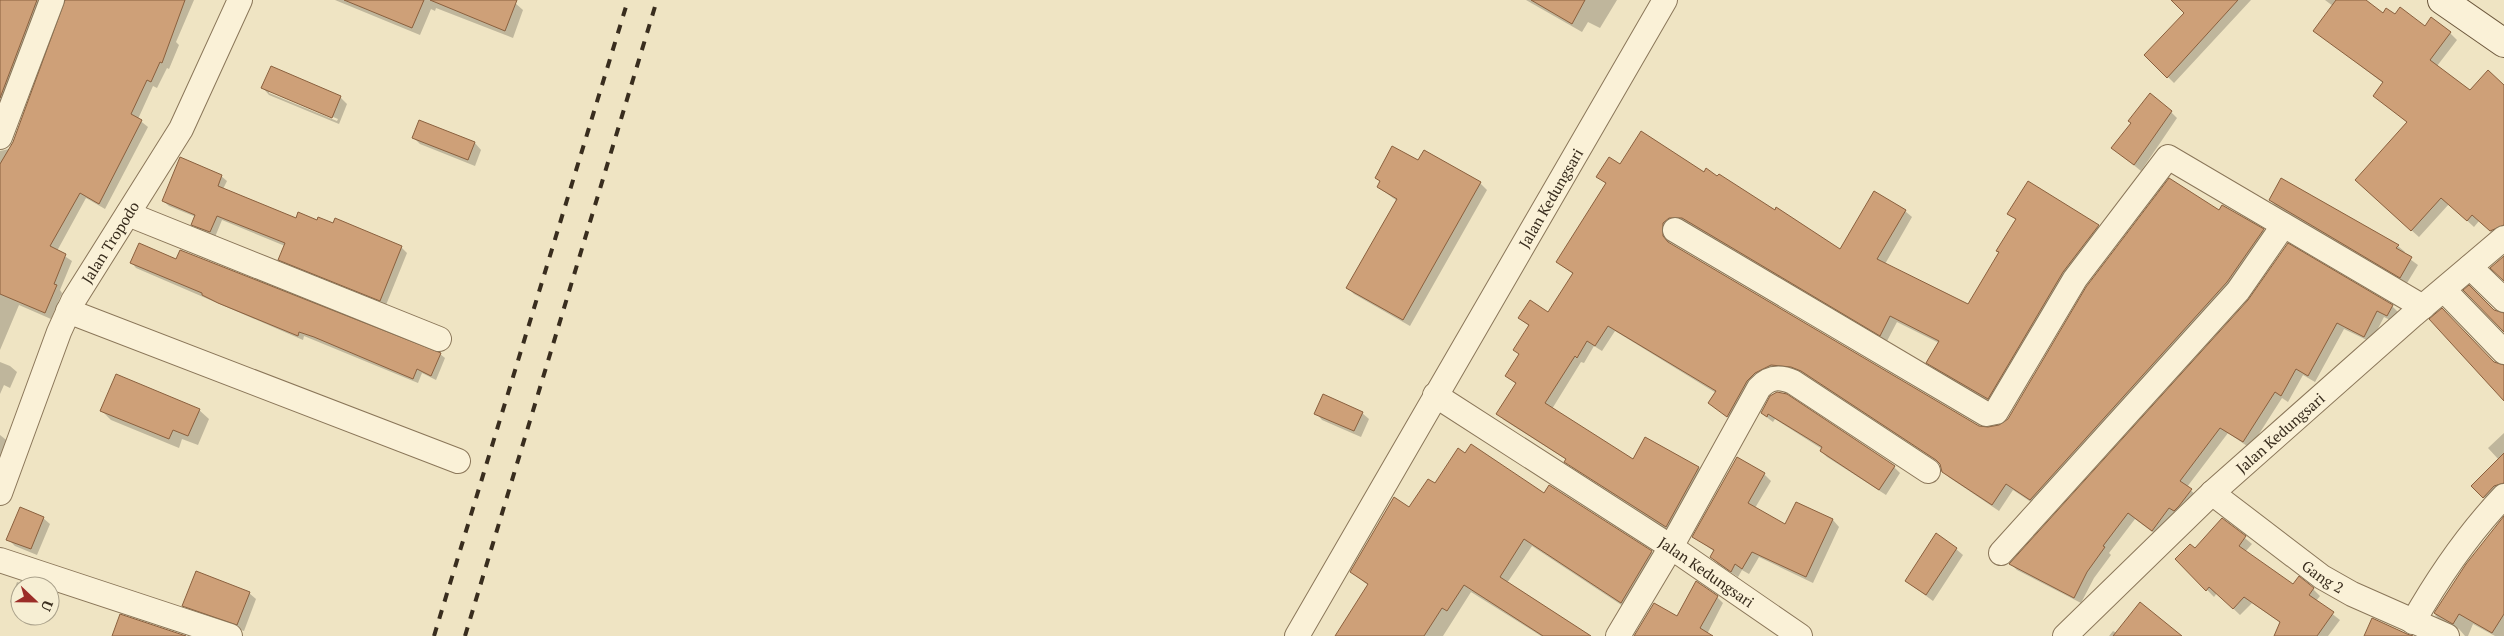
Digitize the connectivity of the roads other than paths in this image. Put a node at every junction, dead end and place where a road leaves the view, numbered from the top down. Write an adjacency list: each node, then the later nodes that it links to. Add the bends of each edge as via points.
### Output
1 (52, 0): 6 (street)
2 (240, 0): 7 (street, Jalan Tropodo, via 181,129)
3 (1665, 0): 18 (street, Jalan Kedungsari)
4 (2442, 0): 5 (street)
5 (2504, 43)
6 (0, 137)
7 (128, 214): 15 (street, Jalan Tropodo); 16 (street)
8 (2283, 226): 9 (street, via 2168,156 2075,279 1996,412 1991,414 1979,412); 14 (street); 25 (street, via 2238,291)
9 (1675, 230)
10 (2504, 238): 11 (street, Jalan Kedungsari)
11 (2470, 267): 12 (street, Jalan Kedungsari); 13 (street)
12 (2444, 290): 14 (street, Jalan Kedungsari); 17 (street)
13 (2504, 300)
14 (2423, 307): 21 (street, Jalan Kedungsari)
15 (68, 311): 19 (street); 22 (street, Jalan Tropodo)
16 (440, 339)
17 (2504, 352)
18 (1435, 395): 24 (street, Jalan Kedungsari); 29 (street, Jalan Kedungsari)
19 (458, 461)
20 (1928, 471): 24 (street, via 1793,382 1774,378 1759,388)
21 (2212, 493): 27 (street, Gang 2, via 2322,577); 32 (street, Jalan Kedungsari)
22 (0, 494)
23 (2504, 496): 27 (street, via 2479,522)
24 (1671, 546): 30 (street); 31 (street, Jalan Kedungsari)
25 (2001, 553)
26 (0, 560): 28 (street)
27 (2413, 622): 33 (street, Gang 2)
28 (230, 636)
29 (1297, 636)
30 (1618, 636)
31 (1800, 636)
32 (2065, 636)
33 (2447, 636)

